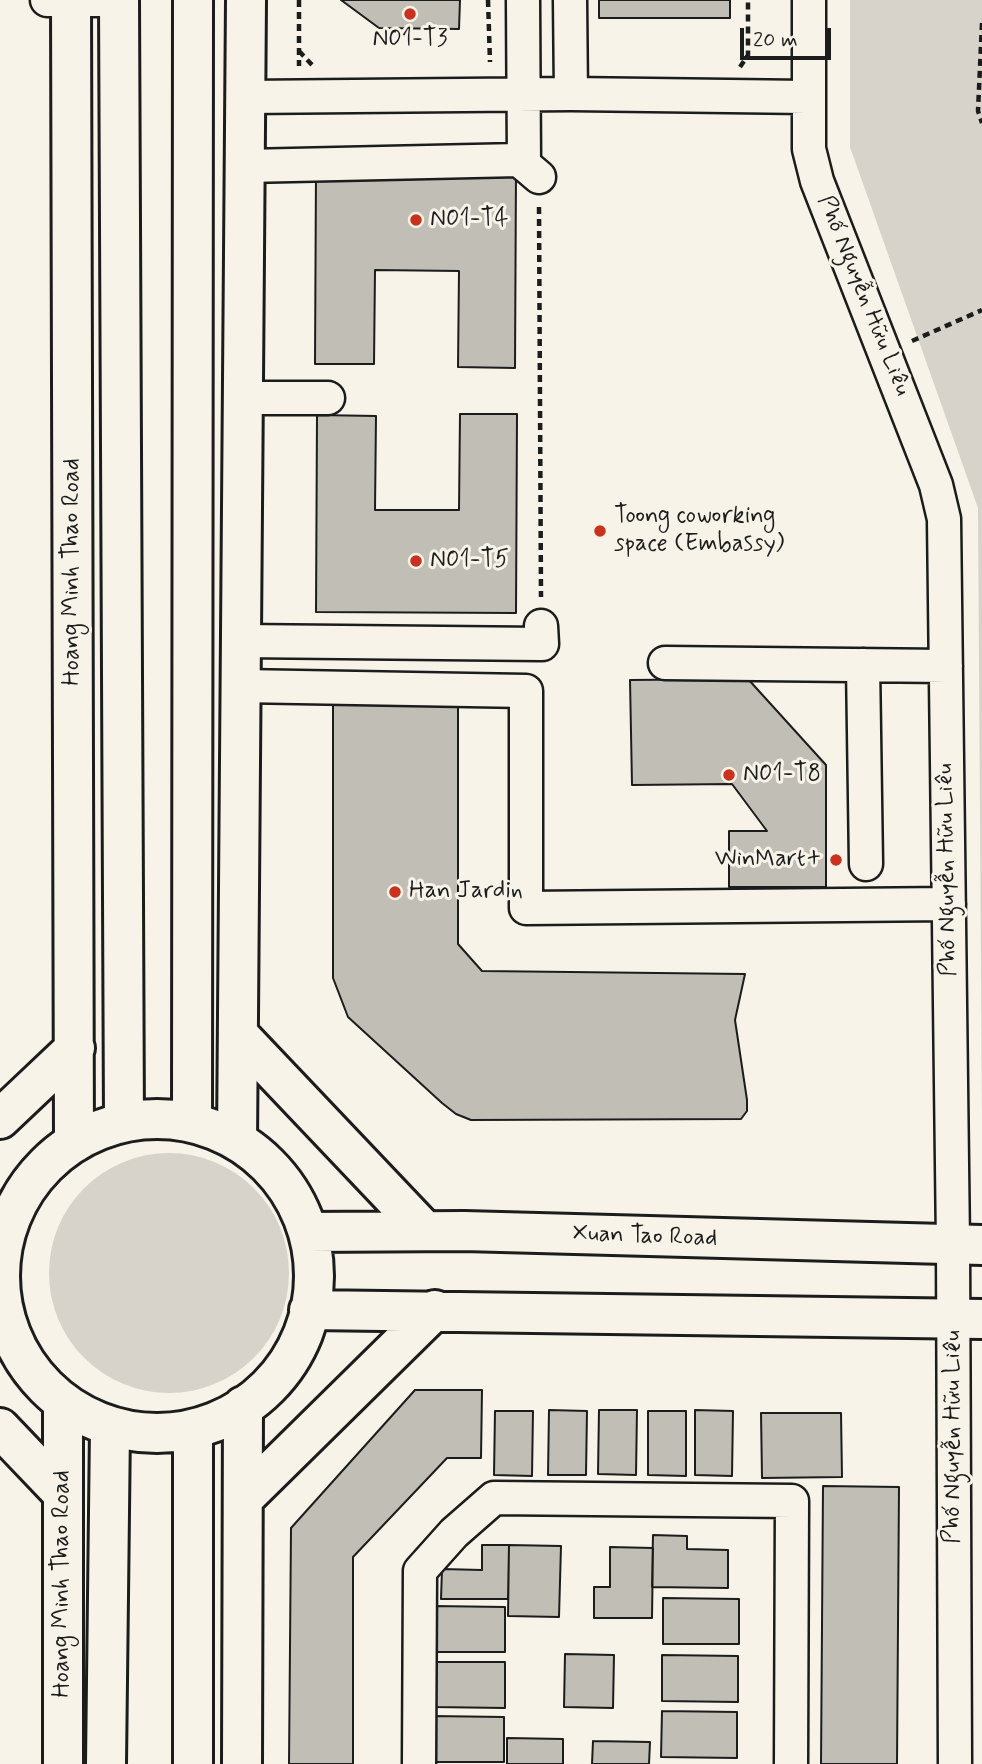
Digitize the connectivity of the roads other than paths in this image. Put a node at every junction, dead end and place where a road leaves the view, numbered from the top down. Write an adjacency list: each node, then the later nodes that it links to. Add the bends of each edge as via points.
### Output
1 (47, 0): 2 (street)
2 (71, 0): 3 (street); 25 (main road, Hoang Minh Thao Road)
3 (119, 0): 27 (main road, Hoang Minh Thao Road)
4 (193, 0): 28 (main road)
5 (246, 0): 11 (main road)
6 (523, 0): 9 (street)
7 (570, 0): 10 (street)
8 (809, 0): 12 (street, Phố Nguyễn Hữu Liêu)
9 (523, 94): 10 (street); 11 (street); 13 (street, via 532,171 519,160)
10 (571, 94): 12 (street)
11 (246, 97): 13 (main road)
12 (807, 97): 20 (street, Phố Nguyễn Hữu Liêu, via 809,149 817,181 936,485 944,519)
13 (246, 166): 14 (main road)
14 (241, 398): 15 (street); 17 (main road)
15 (328, 398)
16 (541, 626): 17 (street, via 542,644)
17 (241, 640): 21 (main road)
18 (665, 663): 19 (street)
19 (863, 665): 20 (street); 22 (street)
20 (946, 666): 23 (street, Phố Nguyễn Hữu Liêu)
21 (241, 686): 23 (street, via 526,691 526,908); 24 (main road)
22 (866, 864)
23 (949, 904): 34 (street, Phố Nguyễn Hữu Liêu)
24 (238, 1034): 29 (main road); 32 (main road)
25 (75, 1048): 26 (main road); 30 (main road, Hoang Minh Thao Road)
26 (0, 1119)
27 (124, 1122): 28 (main road, via 152,1116); 30 (main road, via 100,1127)
28 (192, 1122): 29 (main road)
29 (237, 1141): 33 (main road, via 252,1148 289,1187)
30 (74, 1143): 31 (main road, via 54,1155 22,1194)
31 (5, 1225): 35 (main road)
32 (425, 1231): 33 (main road, Xuan Tao Road); 34 (main road, Xuan Tao Road)
33 (308, 1232): 36 (main road, via 314,1290)
34 (968, 1245): 38 (street, Phố Nguyễn Hữu Liêu)
35 (2, 1303): 39 (main road)
36 (309, 1310): 37 (main road); 41 (main road, via 301,1341 271,1385)
37 (435, 1310): 38 (main road); 46 (main road)
38 (968, 1319): 53 (street, Phố Nguyễn Hữu Liêu)
39 (7, 1341): 40 (main road)
40 (63, 1403): 43 (main road); 45 (main road, Hoang Minh Thao Road)
41 (243, 1406): 44 (main road, via 230,1416); 46 (main road)
42 (0, 1427): 45 (main road)
43 (110, 1428): 44 (main road); 48 (main road, Hoang Minh Thao Road)
44 (193, 1429): 49 (main road)
45 (63, 1494): 47 (main road, Hoang Minh Thao Road)
46 (243, 1499): 50 (main road)
47 (63, 1764)
48 (107, 1764)
49 (193, 1764)
50 (242, 1764)
51 (419, 1764): 52 (street, via 420,1571 494,1498 506,1498 792,1501)
52 (791, 1764)
53 (955, 1764)

